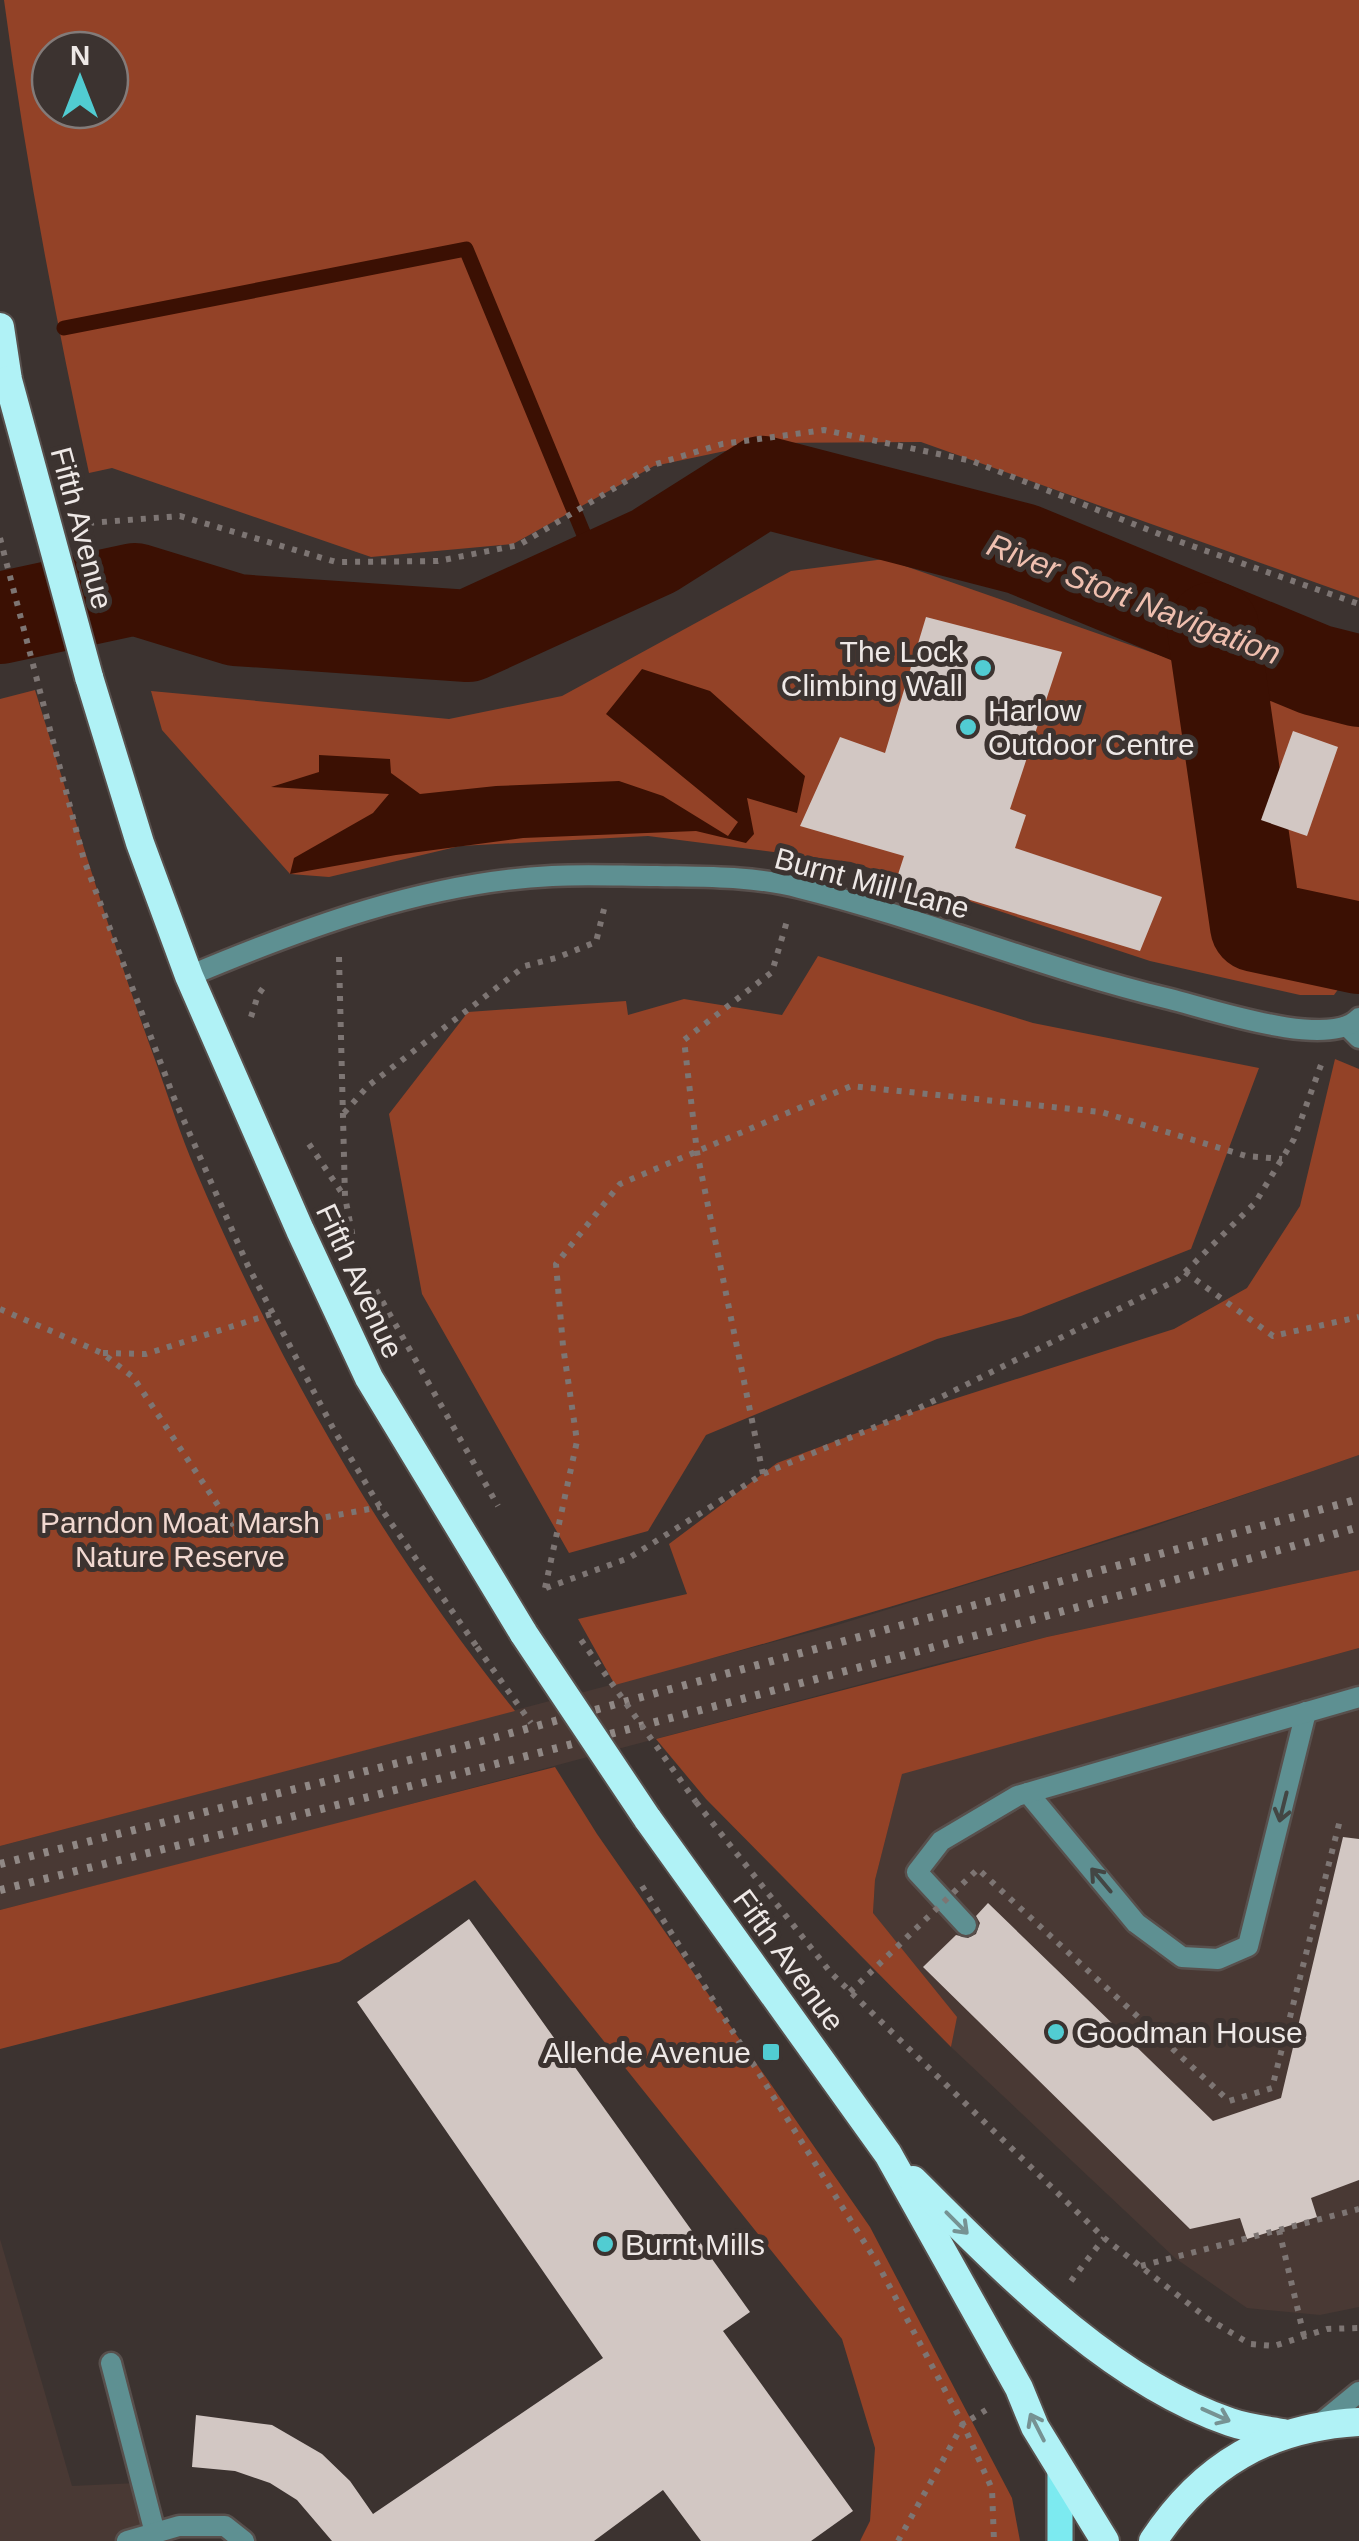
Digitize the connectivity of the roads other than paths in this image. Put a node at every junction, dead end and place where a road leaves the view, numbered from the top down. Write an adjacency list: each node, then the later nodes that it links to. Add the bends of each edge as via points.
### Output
1 (0, 327): 2 (highway, Fifth Avenue, bridge, via 8,380 89,677)
2 (188, 976): 3 (street, Burnt Mill Lane, via 334,921 456,888 550,876 722,878 798,887 1112,985 1285,1027); 8 (highway, Fifth Avenue, bridge, via 369,1378 524,1634 647,1818)
3 (1350, 1028)
4 (1359, 1697): 5 (street)
5 (1306, 1712): 6 (street); 6 (street, one-way to 6, via 1248,1946 1218,1960 1182,1957 1136,1923)
6 (1028, 1793): 7 (street, via 941,1840 916,1872)
7 (966, 1926)
8 (888, 2154): 13 (highway, Fifth Avenue, one-way to 13, via 1024,2290 1096,2345 1160,2390 1231,2422); 14 (highway, Fifth Avenue, one-way to 8)
9 (111, 2363): 15 (street)
10 (1359, 2392): 12 (street)
11 (1359, 2422): 12 (highway)
12 (1320, 2424): 13 (highway)
13 (1283, 2433): 20 (highway, via 1223,2464 1174,2509)
14 (1060, 2468): 18 (main road); 19 (highway, Fifth Avenue)
15 (155, 2533): 16 (street); 17 (street, via 226,2526)
16 (127, 2541)
17 (244, 2541)
18 (1060, 2541)
19 (1105, 2541)
20 (1154, 2541)

